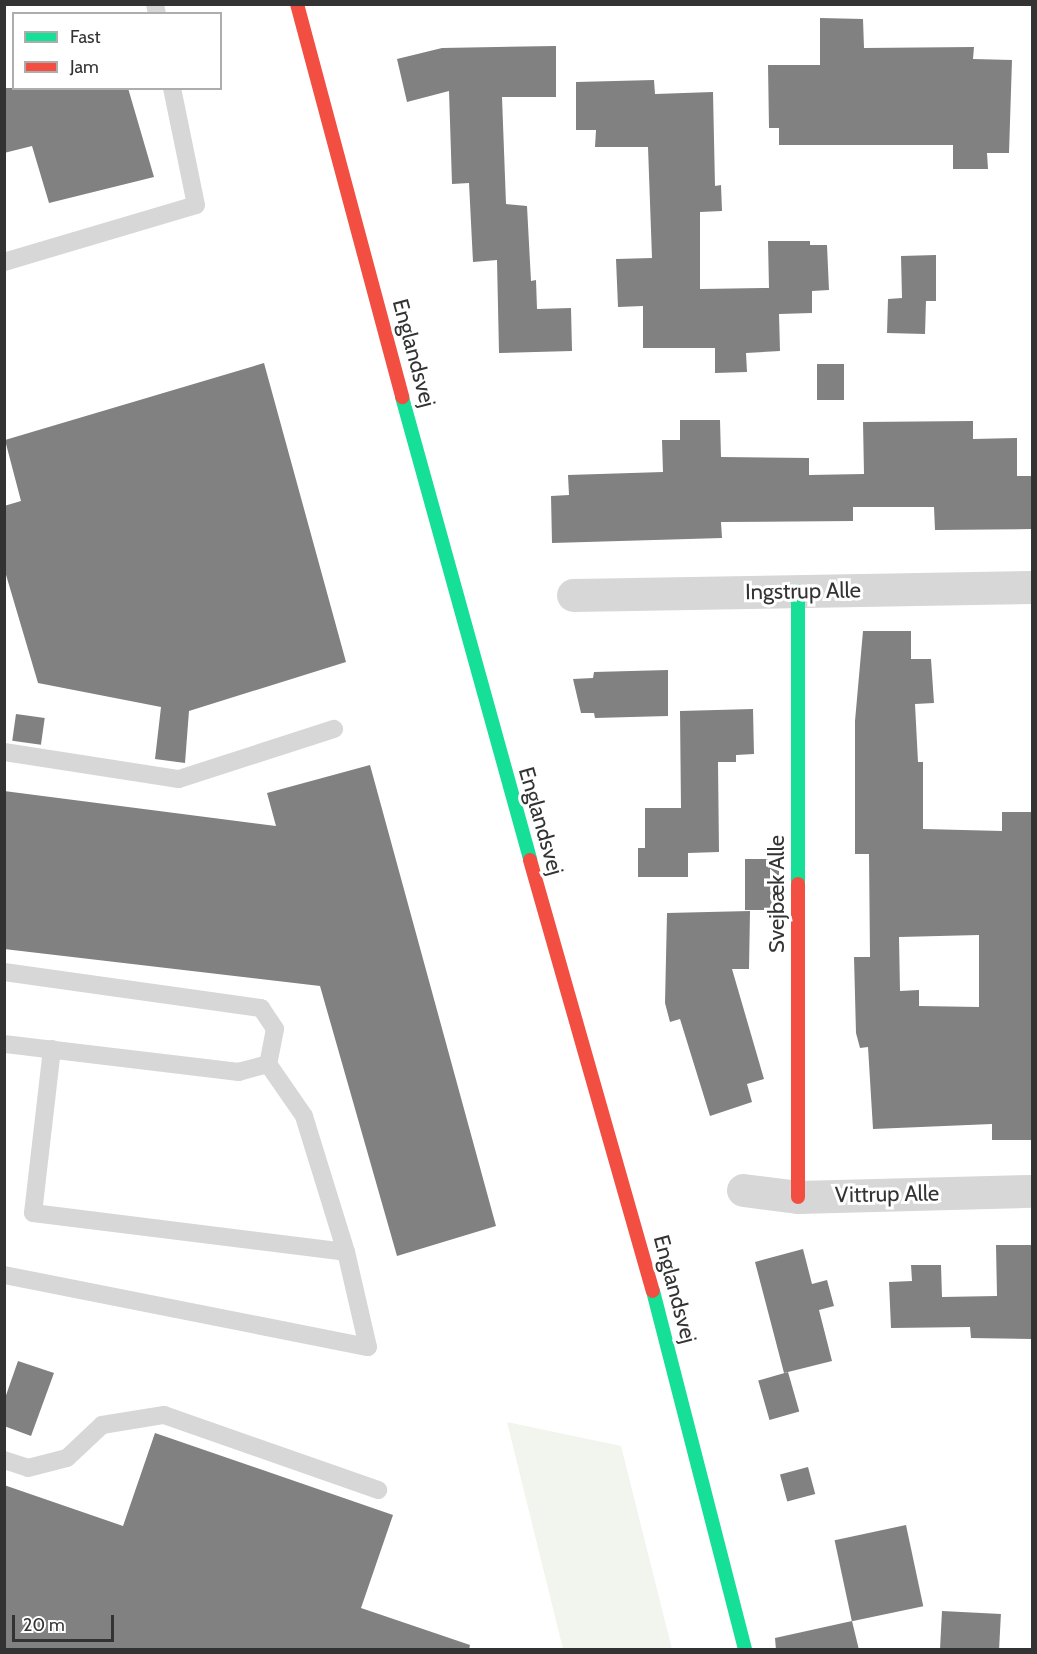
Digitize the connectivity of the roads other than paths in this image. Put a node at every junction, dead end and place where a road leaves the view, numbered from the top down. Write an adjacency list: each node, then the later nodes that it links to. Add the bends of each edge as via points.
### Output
1 (297, 4): 20 (main road, Englandsvej, via 482,697 632,1205)
2 (172, 90): 3 (lane, via 196,205)
3 (4, 262)
4 (1032, 587): 5 (street, Ingstrup Alle)
5 (798, 591): 6 (street, Ingstrup Alle); 15 (main road, Svejbæk Alle)
6 (573, 595)
7 (334, 729): 8 (lane, via 179,778)
8 (4, 752)
9 (4, 972): 12 (lane, via 261,1008 275,1029)
10 (4, 1044): 11 (lane)
11 (52, 1049): 12 (lane, via 239,1072); 16 (lane, via 33,1213)
12 (268, 1064): 16 (lane, via 304,1116)
13 (743, 1190): 15 (street, Vittrup Alle)
14 (1032, 1191): 15 (street, Vittrup Alle)
15 (798, 1197)
16 (346, 1252): 17 (lane, via 368,1347)
17 (4, 1275)
18 (4, 1460): 19 (lane, via 28,1468 67,1458 102,1425 164,1415)
19 (378, 1490)
20 (745, 1650)

